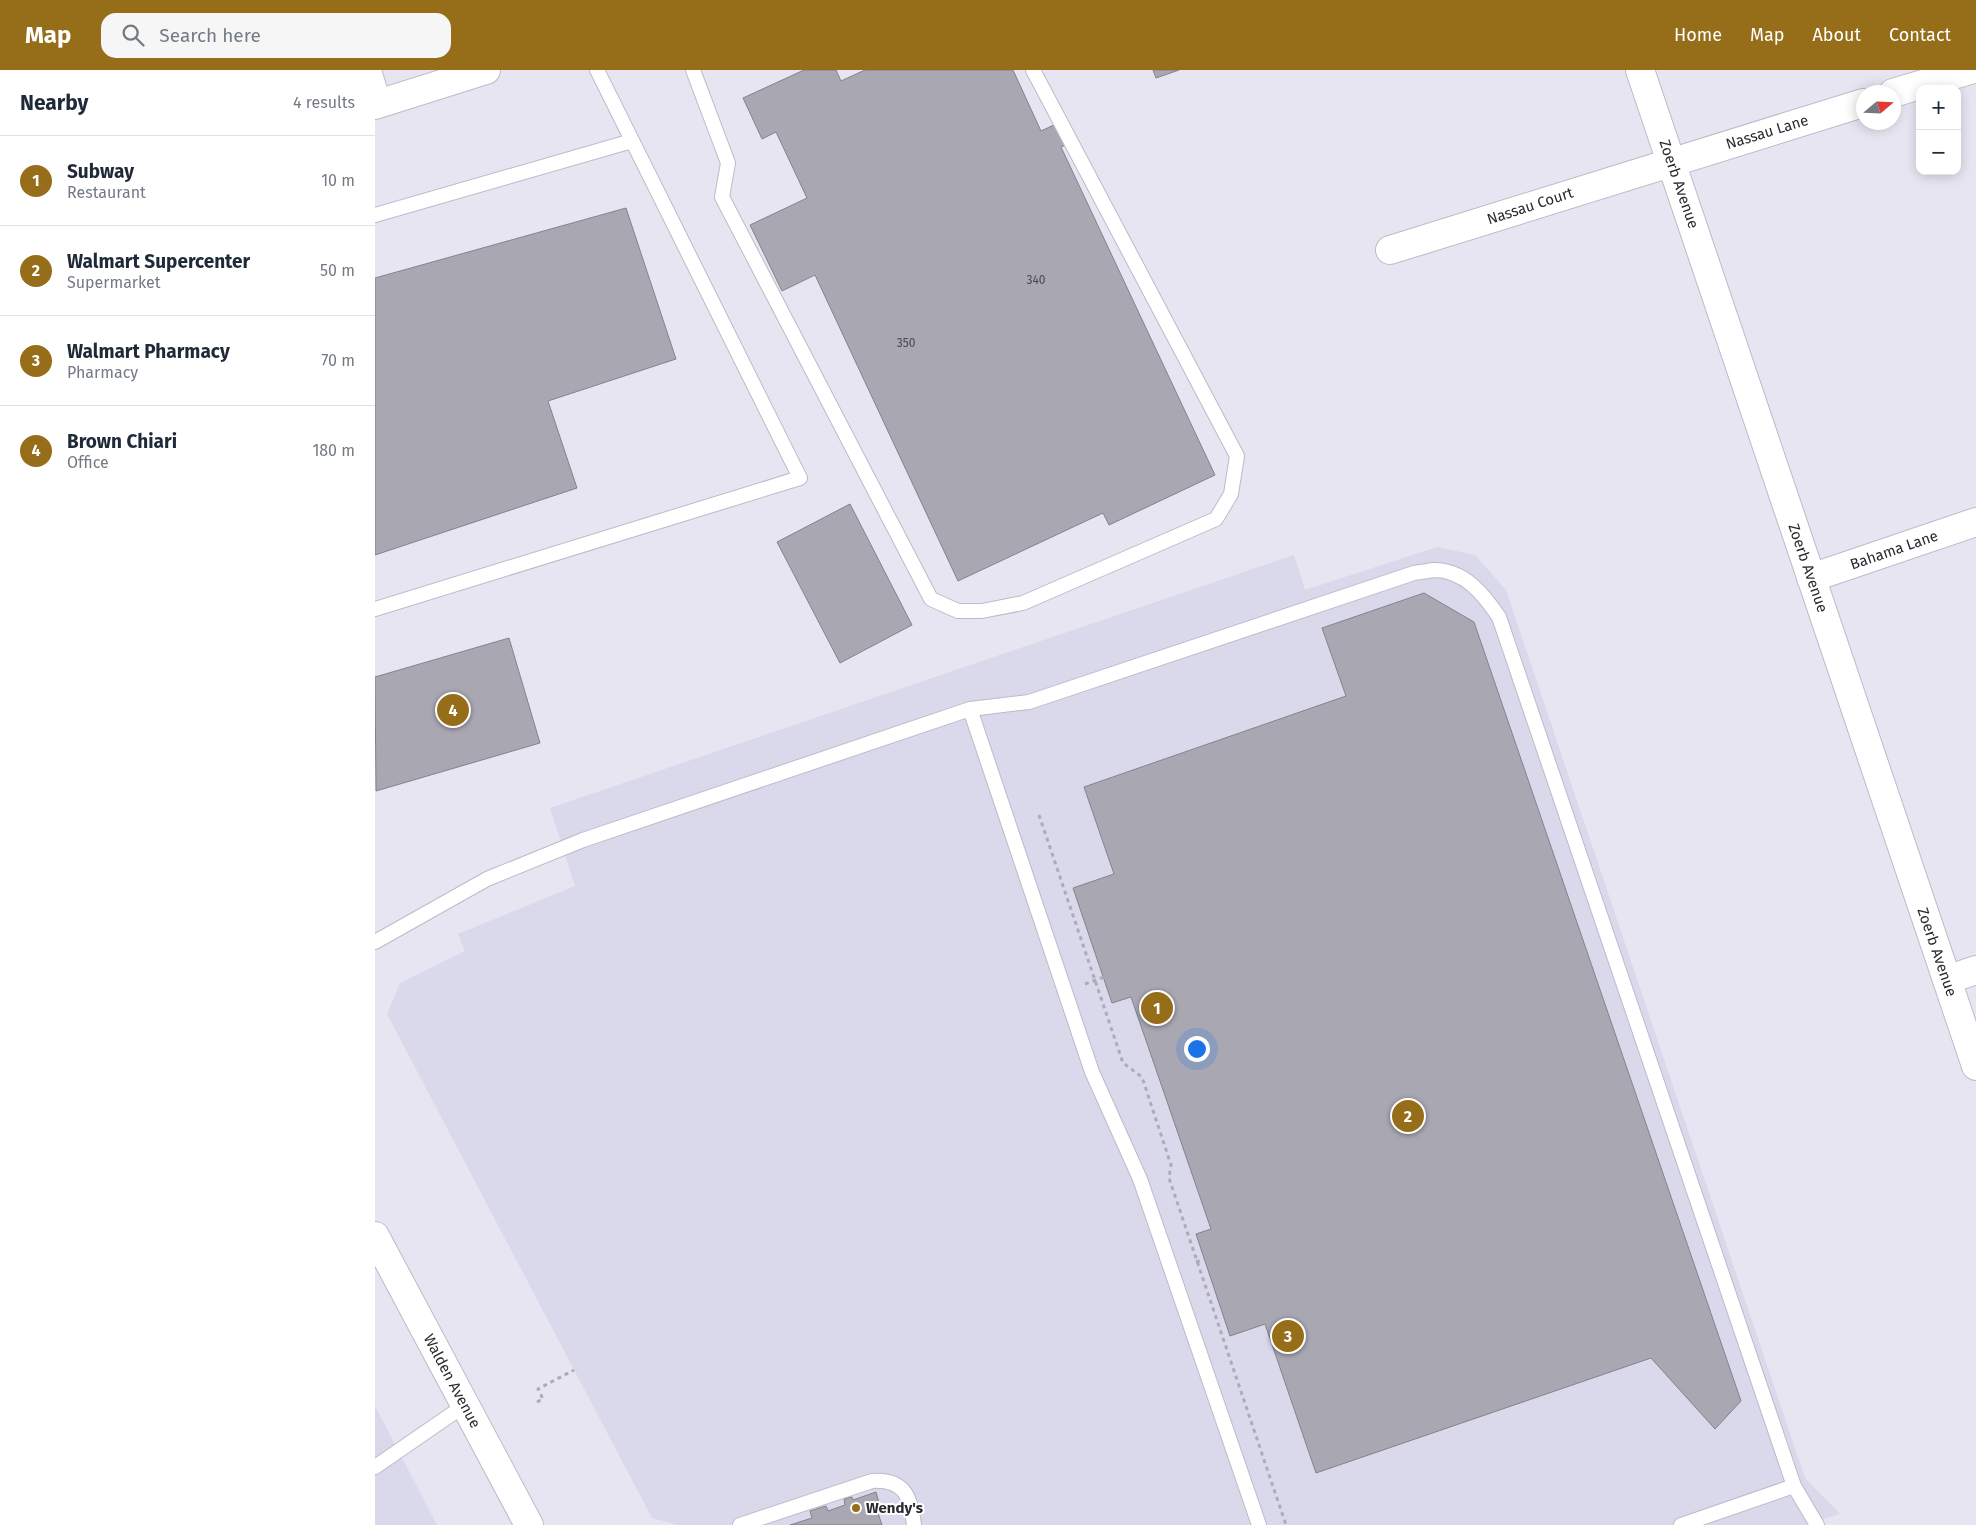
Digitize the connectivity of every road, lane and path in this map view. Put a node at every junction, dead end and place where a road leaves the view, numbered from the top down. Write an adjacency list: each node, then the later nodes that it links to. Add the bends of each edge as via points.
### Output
1 (486, 70): 9 (street)
2 (597, 70): 11 (lane)
3 (693, 70): 4 (lane, via 728,163 722,197 931,599 958,611 981,611 1023,603 1216,519 1231,494 1237,456)
4 (1033, 70)
5 (1641, 70): 12 (street, Zoerb Avenue)
6 (1970, 70): 8 (street)
7 (375, 73): 9 (lane)
8 (1901, 91)
9 (379, 103)
10 (1856, 104): 12 (street, Nassau Lane)
11 (632, 141): 13 (lane); 17 (lane, via 800,478)
12 (1671, 162): 14 (street, Nassau Court); 16 (street, Zoerb Avenue)
13 (375, 215)
14 (1390, 250)
15 (1976, 522): 16 (street, Bahama Lane)
16 (1811, 578): 24 (street, Zoerb Avenue)
17 (375, 609)
18 (970, 709): 20 (lane, via 542,855 487,879); 34 (lane, via 1029,702 1414,573 1435,570 1459,576 1482,592 1499,617); 38 (lane, via 1092,1072 1140,1179)
19 (1039, 815): 23 (path)
20 (375, 942)
21 (1976, 970): 24 (street)
22 (1103, 977): 23 (path)
23 (1095, 980): 25 (path); 27 (path, via 1123,1063 1142,1077)
24 (1947, 980): 26 (street, Zoerb Avenue)
25 (1077, 986)
26 (1976, 1066)
27 (1150, 1099): 28 (path); 39 (path, via 1171,1164 1169,1178)
28 (1144, 1101)
29 (375, 1236): 32 (street, Walden Avenue)
30 (574, 1370): 31 (path, via 538,1390 543,1399)
31 (537, 1402)
32 (465, 1405): 33 (lane); 35 (street, Walden Avenue)
33 (375, 1467)
34 (1794, 1486): 40 (lane); 41 (lane)
35 (529, 1525)
36 (741, 1525): 37 (lane, via 872,1481 886,1480 897,1484 907,1495)
37 (915, 1525)
38 (1259, 1525)
39 (1286, 1525)
40 (1681, 1525)
41 (1817, 1525)

